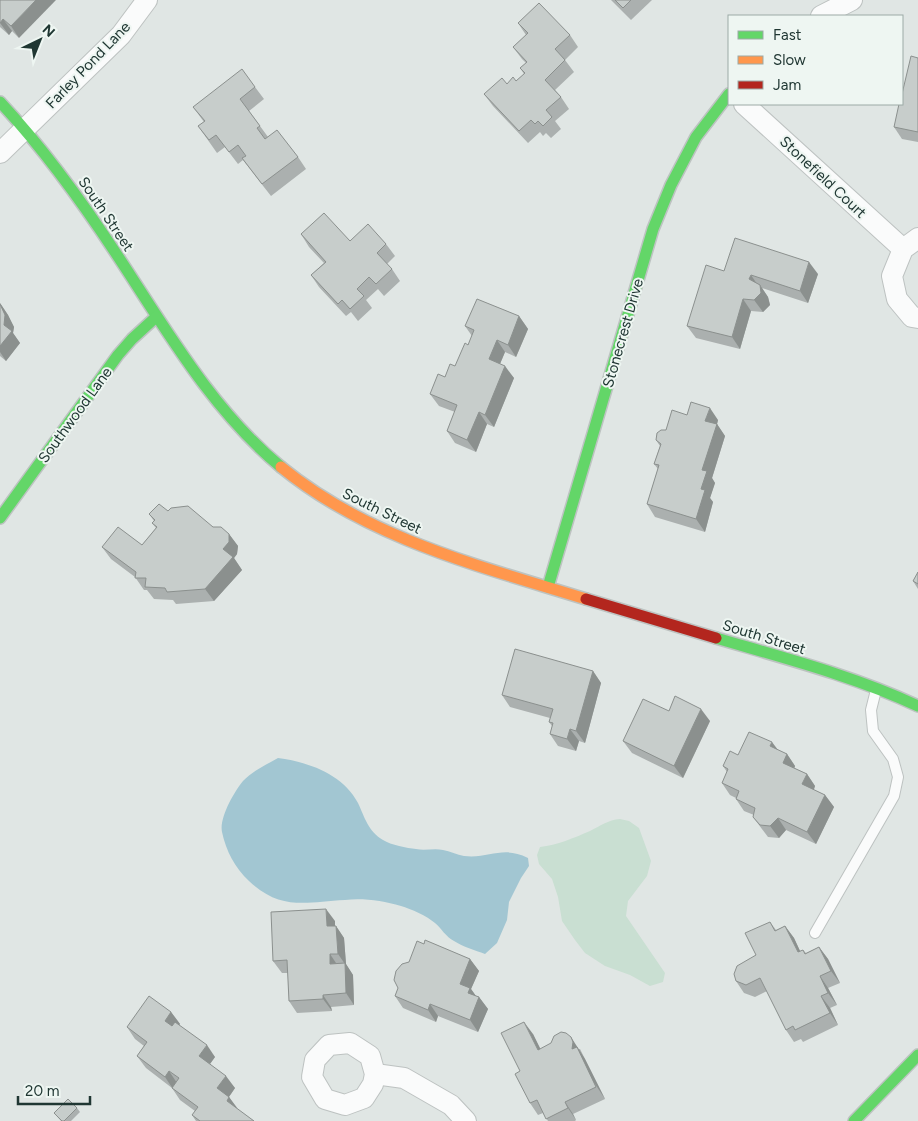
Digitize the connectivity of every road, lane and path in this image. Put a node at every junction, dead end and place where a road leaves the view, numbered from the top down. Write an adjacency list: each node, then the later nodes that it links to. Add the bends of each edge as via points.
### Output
1 (147, 0): 7 (street, Farley Pond Lane, via 121,35)
2 (852, 0): 3 (street)
3 (823, 15)
4 (728, 95): 13 (street, Stonecrest Drive, via 696,137 653,229)
5 (0, 102): 7 (street, South Street)
6 (745, 105): 9 (street, Stonefield Court)
7 (26, 128): 8 (street); 10 (street, South Street, via 81,203)
8 (0, 153)
9 (910, 244): 11 (street, Stonefield Court, via 892,276 896,299 912,317)
10 (156, 317): 12 (street, Southwood Lane, via 123,350); 13 (street, South Street, via 208,390 243,431 269,457 315,493 412,544 454,560)
11 (918, 318)
12 (0, 518)
13 (548, 587): 14 (street, South Street)
14 (876, 689): 15 (street, South Street); 16 (lane, via 871,710 873,732 893,759 898,777 894,796)
15 (918, 706)
16 (816, 933)
17 (918, 1055): 20 (street)
18 (375, 1074): 19 (street, via 404,1078 452,1105)
19 (466, 1121)
20 (854, 1121)

